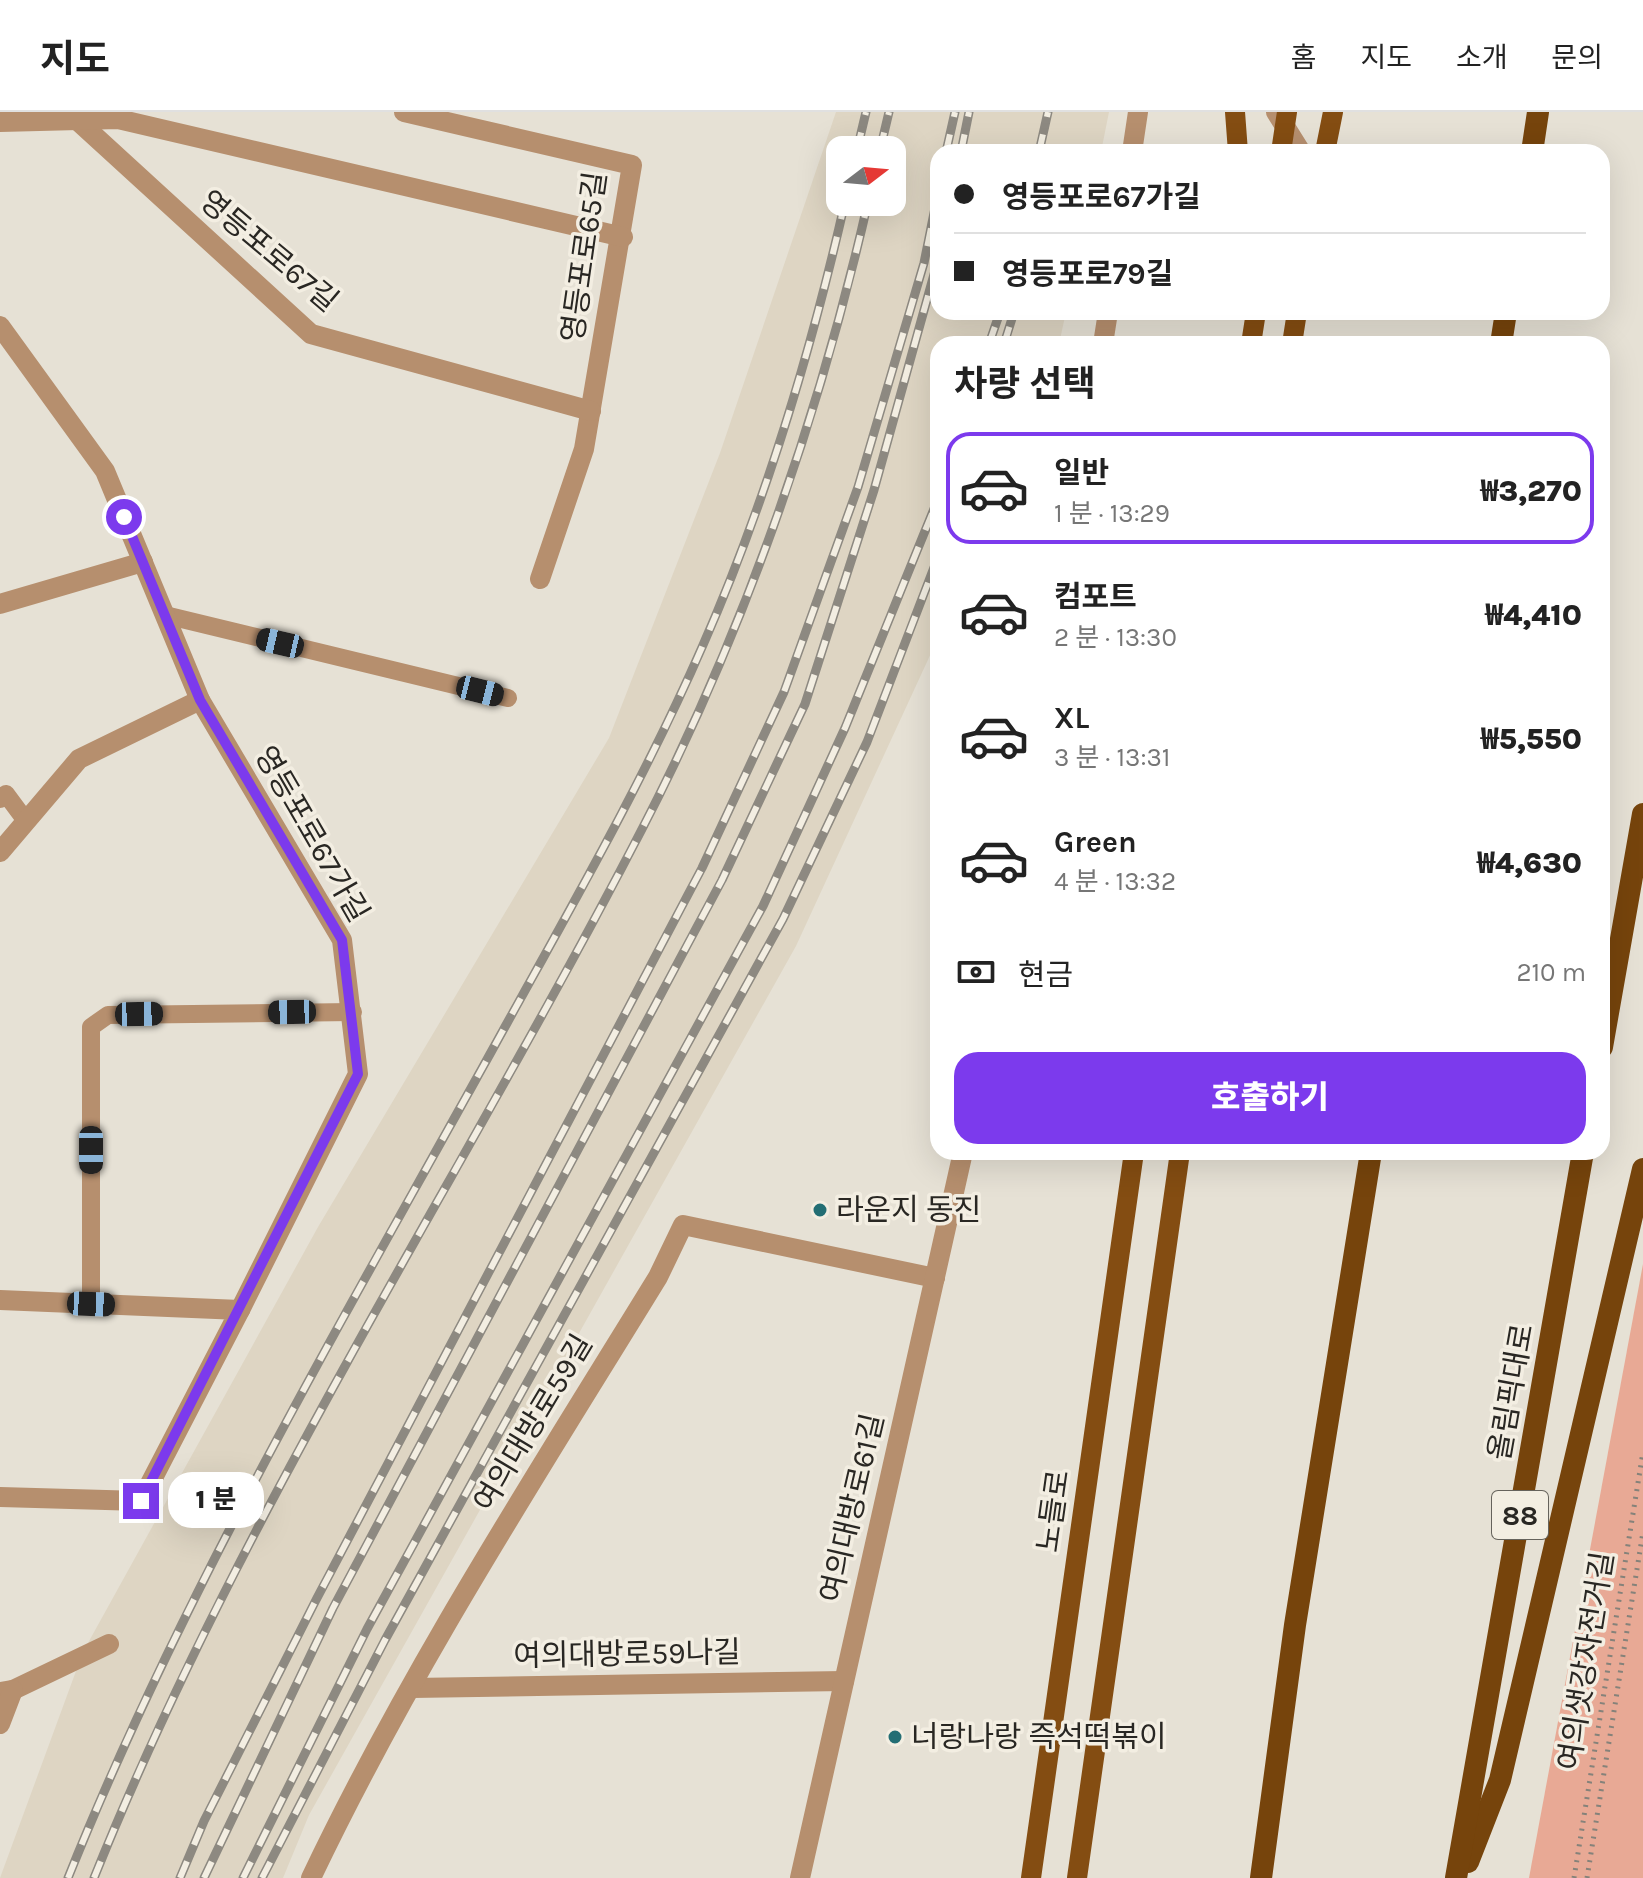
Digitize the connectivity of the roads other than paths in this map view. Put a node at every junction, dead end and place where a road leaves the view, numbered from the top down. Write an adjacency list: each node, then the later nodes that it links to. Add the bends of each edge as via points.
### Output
1 (404, 112): 15 (street, 영등포로65길, via 632,165)
2 (1138, 112): 9 (street)
3 (1235, 112): 10 (main road)
4 (1333, 112): 13 (main road)
5 (1538, 112): 14 (highway)
6 (1283, 117): 11 (main road); 12 (street)
7 (77, 120): 8 (street, 영등포로67길); 15 (street, 영등포로67길, via 118,119); 17 (street, 영등포로67길, via 311,334)
8 (0, 122)
9 (1133, 144)
10 (1237, 144)
11 (1281, 144)
12 (1297, 144)
13 (1327, 144)
14 (1533, 144)
15 (623, 237): 17 (street, 영등포로65길)
16 (0, 326): 18 (street, 영등포로67가길, via 105,471)
17 (591, 411): 19 (street, 영등포로65길, via 584,449)
18 (143, 562): 20 (street); 21 (street, 영등포로67가길)
19 (540, 579)
20 (0, 604)
21 (165, 615): 22 (lane); 23 (street, 영등포로67가길)
22 (508, 698)
23 (200, 700): 26 (street, via 79,759); 29 (street, 영등포로67가길, via 342,940)
24 (0, 799): 26 (lane, via 6,794)
25 (1643, 814): 28 (highway)
26 (26, 821): 27 (street)
27 (0, 852)
28 (1610, 1002)
29 (353, 1012): 38 (lane, via 108,1015 91,1027); 39 (street, 영등포로67가길, via 358,1074)
30 (961, 1160): 36 (street, 여의대방로61길)
31 (1133, 1160): 48 (main road, 노들로)
32 (1179, 1160): 49 (main road)
33 (1370, 1160): 50 (highway, via 1295,1625)
34 (1582, 1160): 51 (highway, 올림픽대로 / 88)
35 (1643, 1169): 52 (highway, via 1500,1780)
36 (935, 1278): 42 (street, 여의대방로61길); 43 (street, 여의대방로59길, via 683,1225 658,1277)
37 (0, 1300): 38 (street)
38 (91, 1304): 39 (street)
39 (240, 1310): 40 (street, 영등포로67가길, via 141,1501)
40 (0, 1497)
41 (109, 1644): 44 (street)
42 (844, 1681): 43 (street, 여의대방로59나길); 47 (street, 여의대방로61길)
43 (412, 1688): 46 (street, 여의대방로59길)
44 (6, 1691): 45 (street)
45 (0, 1724)
46 (311, 1878)
47 (800, 1878)
48 (1031, 1878)
49 (1077, 1878)
50 (1261, 1878)
51 (1456, 1878)
52 (1462, 1878)

